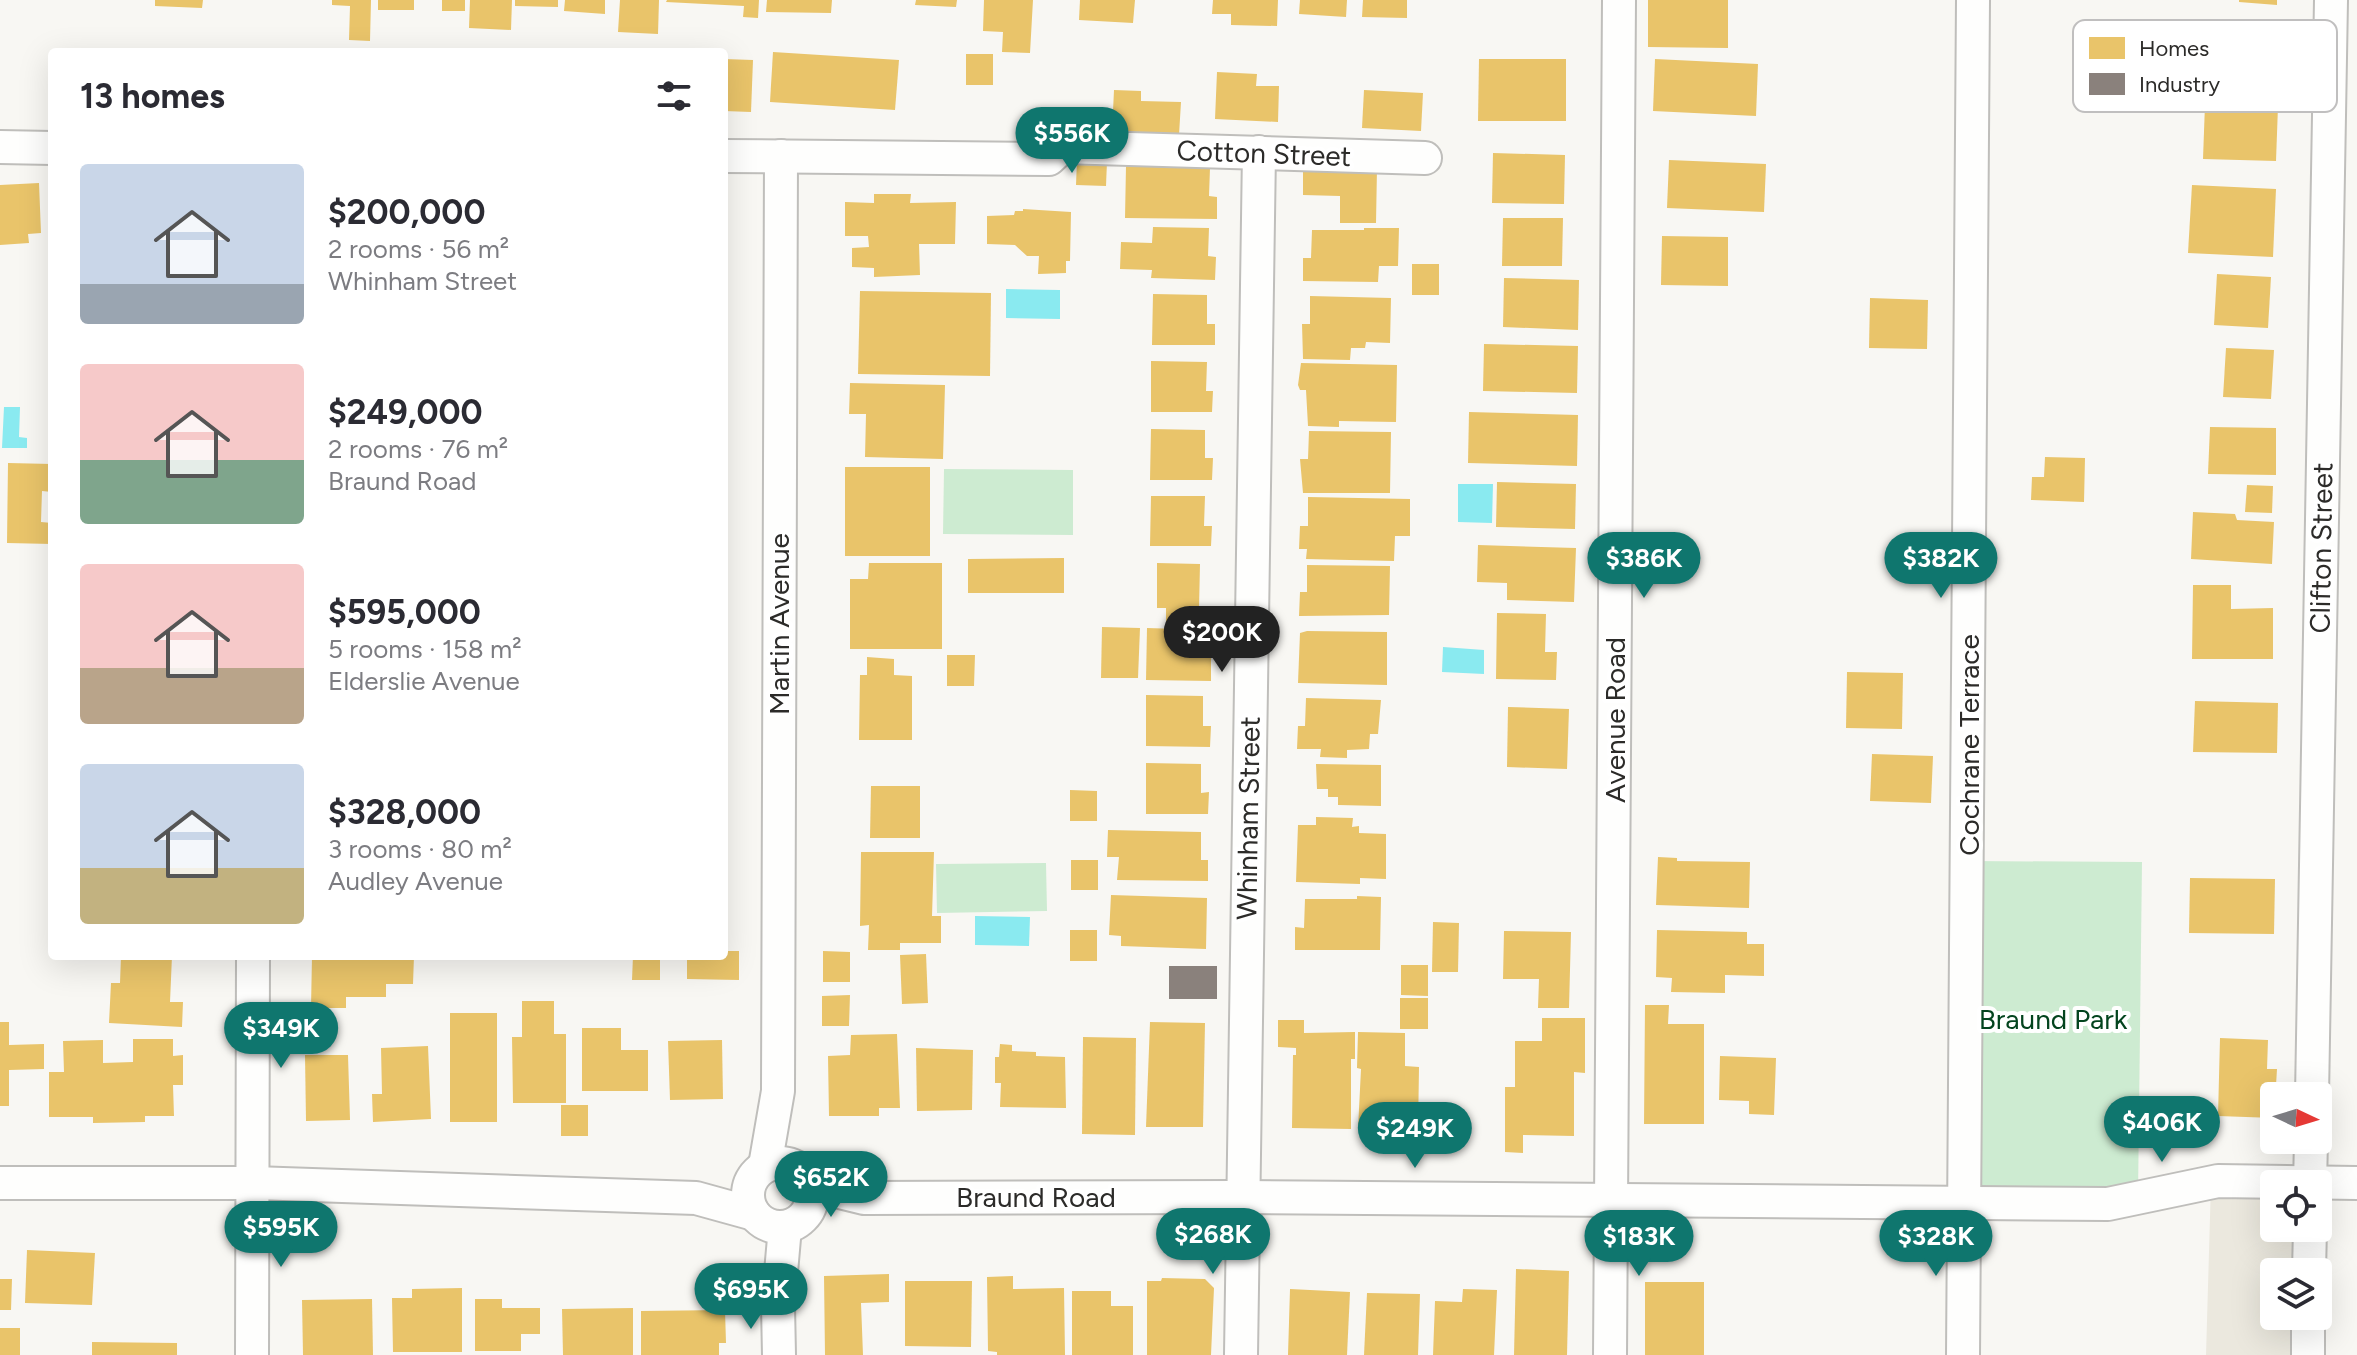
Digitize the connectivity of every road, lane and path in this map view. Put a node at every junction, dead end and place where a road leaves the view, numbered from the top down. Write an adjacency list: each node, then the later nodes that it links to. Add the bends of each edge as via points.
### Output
1 (1619, 0): 21 (street, Avenue Road)
2 (1973, 0): 22 (street, Cochrane Terrace)
3 (2331, 0): 4 (street, Clifton Street)
4 (2331, 20)
5 (2329, 112): 13 (street, Clifton Street)
6 (0, 147): 7 (street)
7 (48, 148)
8 (1259, 152): 10 (street, Cotton Street, via 1062,147 1049,159); 11 (street, Cotton Street); 20 (street, Whinham Street)
9 (728, 156): 10 (street, Cotton Street)
10 (781, 156): 19 (street, Martin Avenue)
11 (1425, 158)
12 (253, 960): 16 (street)
13 (2312, 1082)
14 (2260, 1182): 22 (street, Braund Road, via 2218,1181 2108,1204)
15 (0, 1183): 16 (street)
16 (252, 1183): 19 (street); 24 (street)
17 (2332, 1183): 18 (street, Braund Road)
18 (2357, 1183)
19 (779, 1197): 20 (street, Braund Road); 25 (street, Martin Avenue)
20 (1241, 1197): 21 (street, Braund Road); 26 (street, Whinham Street)
21 (1612, 1200): 22 (street, Braund Road); 27 (street, Avenue Road)
22 (1966, 1201): 28 (street, Cochrane Terrace)
23 (2308, 1330): 29 (street)
24 (252, 1355)
25 (779, 1355)
26 (1241, 1355)
27 (1610, 1355)
28 (1963, 1355)
29 (2308, 1355)

